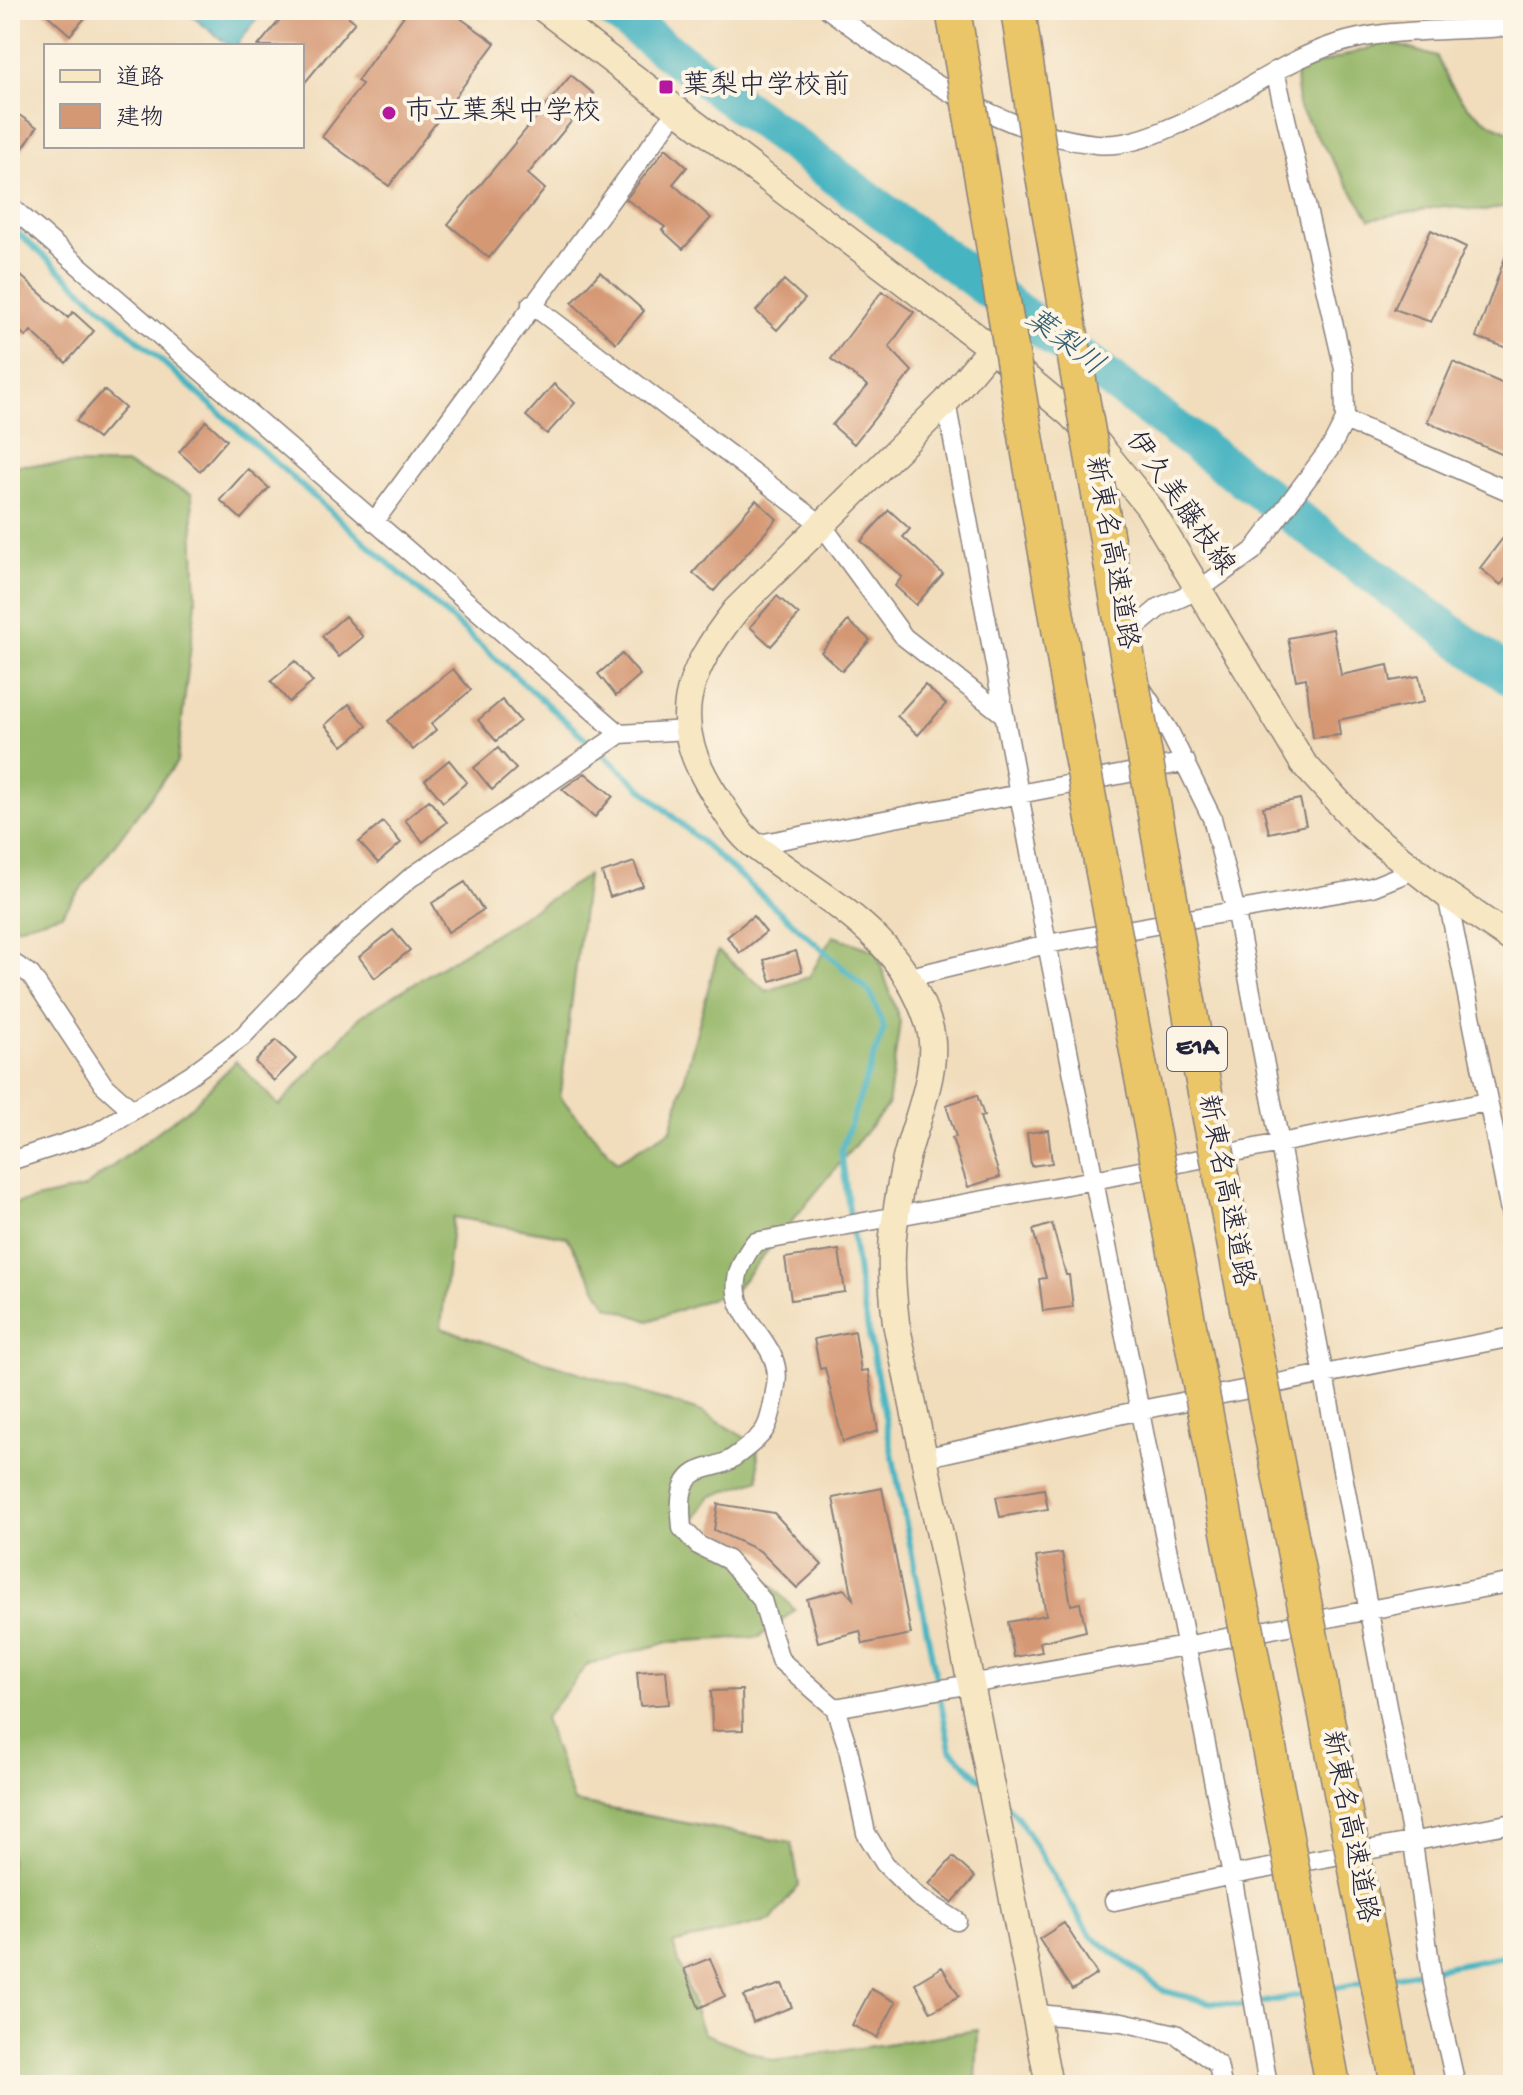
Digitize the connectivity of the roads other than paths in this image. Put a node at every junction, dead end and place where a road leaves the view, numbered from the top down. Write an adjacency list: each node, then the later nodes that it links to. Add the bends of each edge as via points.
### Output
1 (545, 10): 7 (street, 伊久美藤枝線)
2 (829, 10): 6 (street, via 923,76 988,113 1097,145 1171,128 1224,104)
3 (953, 10): 55 (highway, E1A, bridge, via 1080,751)
4 (1018, 10): 56 (highway, 新東名高速道路 / E1A, bridge, via 1195,1041)
5 (1513, 25): 6 (street, via 1385,32 1297,58)
6 (1275, 71): 12 (street, via 1344,369)
7 (677, 110): 9 (street); 10 (street, 伊久美藤枝線)
8 (10, 206): 14 (street)
9 (531, 304): 14 (street); 15 (street)
10 (991, 348): 11 (street); 16 (street, 伊久美藤枝線, via 1094,439 1149,507)
11 (946, 402): 15 (street); 17 (street)
12 (1345, 420): 13 (street); 16 (street, via 1331,447 1253,551)
13 (1513, 493)
14 (374, 522): 19 (street)
15 (822, 525): 17 (street, via 904,637); 18 (street, via 736,610 708,646 688,691)
16 (1200, 589): 20 (street, via 1160,607 1136,627 1130,647 1146,696); 23 (street, 伊久美藤枝線, via 1303,763 1363,829)
17 (1004, 715): 21 (street)
18 (688, 730): 19 (street); 22 (street, via 689,749 702,776 732,823)
19 (620, 734): 31 (street, via 410,878 312,964 242,1037)
20 (1186, 762): 21 (street); 25 (street, via 1212,818)
21 (1021, 794): 22 (street); 27 (street)
22 (754, 845): 29 (street, via 854,915)
23 (1414, 870): 24 (street, 伊久美藤枝線); 25 (street, via 1372,887)
24 (1447, 895): 26 (street, 伊久美藤枝線); 30 (street)
25 (1235, 908): 27 (street); 32 (street)
26 (1513, 940)
27 (1047, 944): 29 (street); 34 (street)
28 (10, 961): 31 (street, via 31,975 103,1084)
29 (910, 977): 35 (street, via 931,1029 929,1083)
30 (1487, 1102): 32 (street); 36 (street)
31 (131, 1109): 33 (street, via 96,1133)
32 (1279, 1143): 34 (street); 38 (street)
33 (10, 1161)
34 (1094, 1180): 35 (street); 39 (street)
35 (895, 1217): 40 (street, via 890,1263 896,1323); 45 (street, via 755,1242 740,1261 735,1290 750,1326 775,1361 777,1382 765,1431 728,1461 694,1471 684,1486 682,1528 698,1545 728,1560 762,1600 780,1660)
36 (1513, 1226)
37 (1513, 1337): 38 (street)
38 (1322, 1375): 39 (street); 42 (street)
39 (1141, 1410): 40 (street); 43 (street)
40 (923, 1458): 44 (street)
41 (1513, 1582): 42 (street)
42 (1370, 1610): 43 (street); 47 (street)
43 (1185, 1646): 44 (street); 48 (street)
44 (971, 1684): 45 (street); 51 (street, via 1011,1906)
45 (835, 1708): 50 (street, via 866,1833 885,1864 917,1896)
46 (1513, 1823): 47 (street)
47 (1413, 1843): 48 (street); 57 (street, via 1433,1984)
48 (1232, 1875): 49 (street); 54 (street)
49 (1114, 1901)
50 (957, 1921)
51 (1038, 2014): 52 (street); 53 (street, via 1122,2022 1176,2034 1218,2065)
52 (1049, 2085)
53 (1222, 2085)
54 (1268, 2085)
55 (1333, 2085)
56 (1398, 2085)
57 (1456, 2085)

